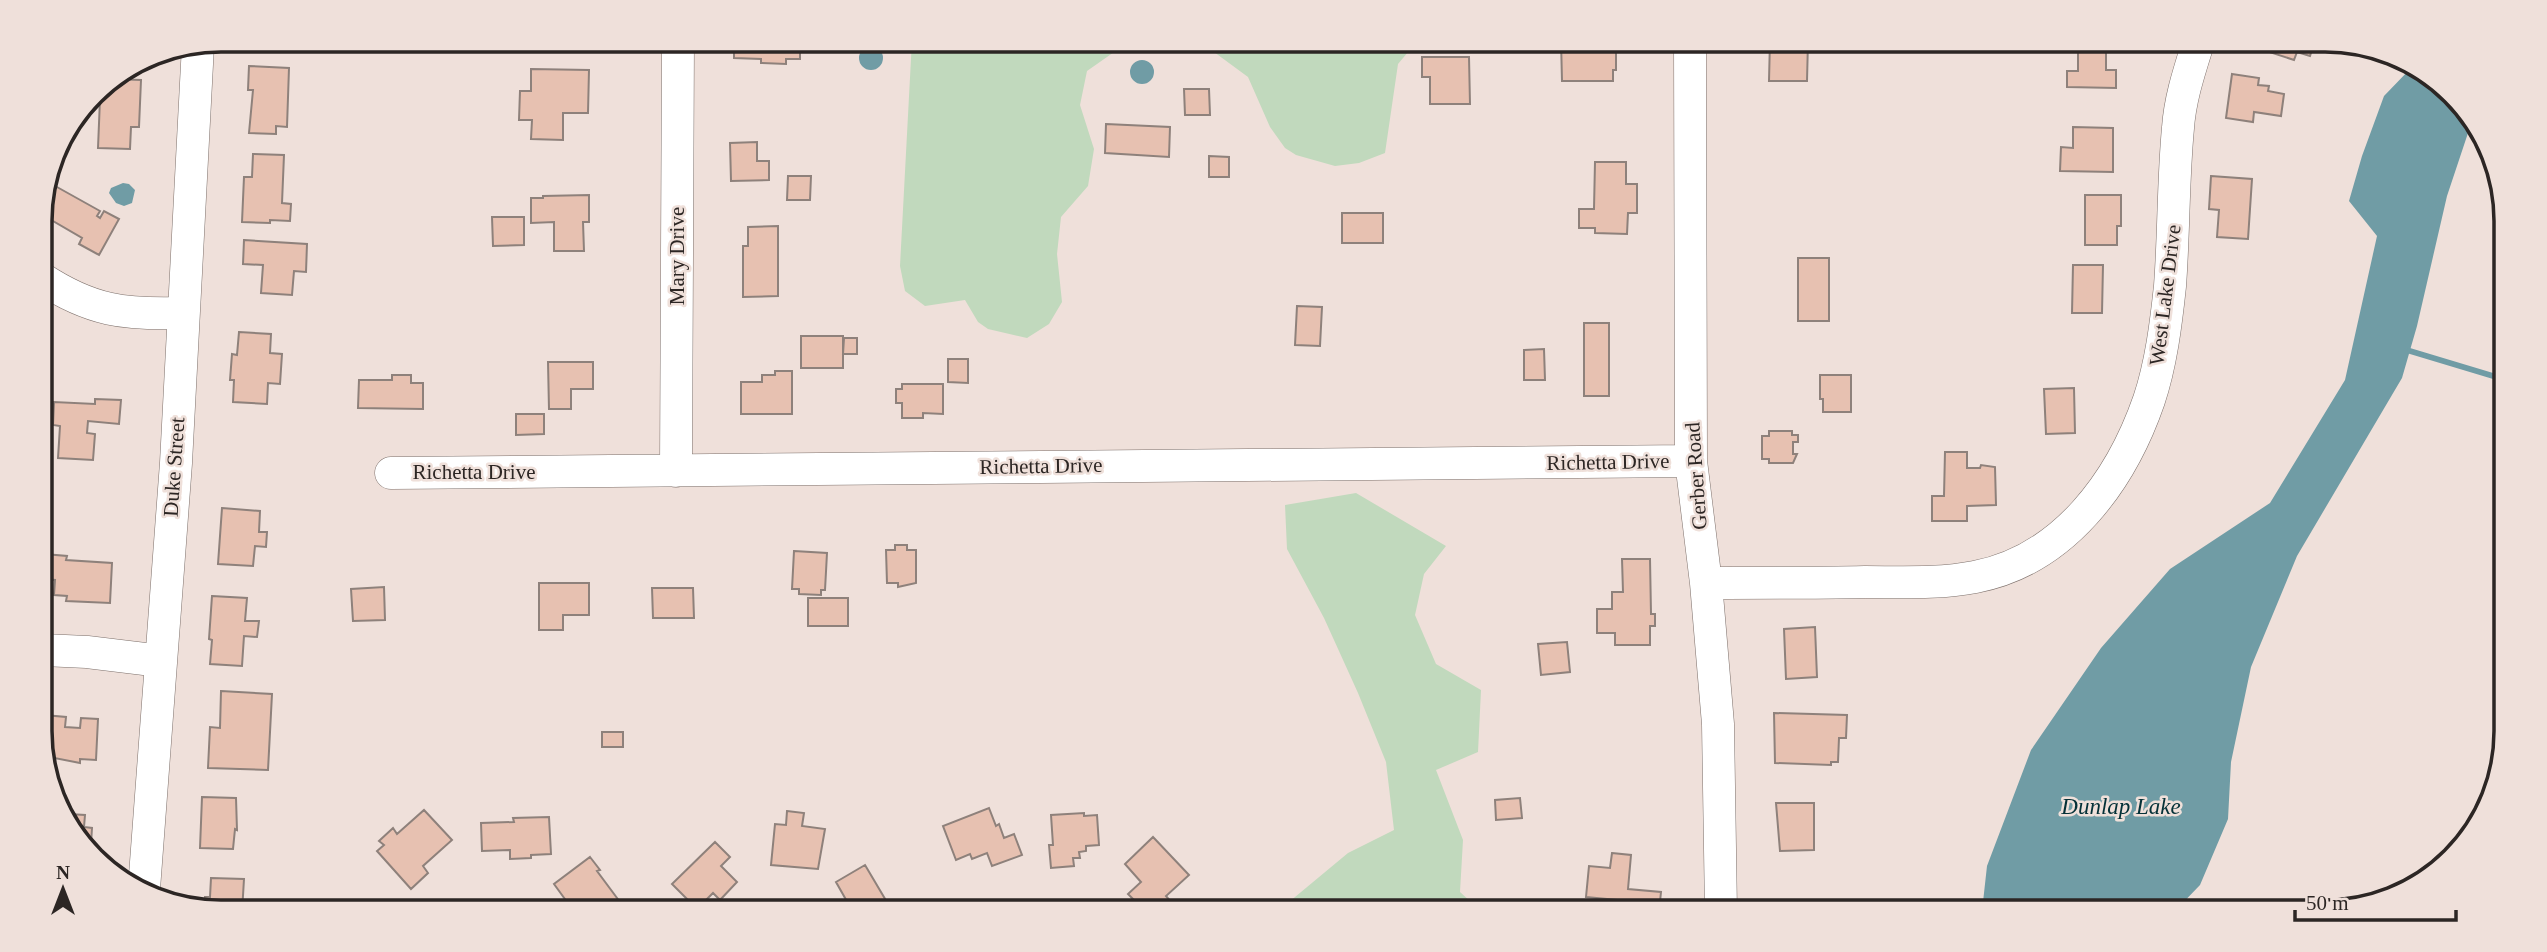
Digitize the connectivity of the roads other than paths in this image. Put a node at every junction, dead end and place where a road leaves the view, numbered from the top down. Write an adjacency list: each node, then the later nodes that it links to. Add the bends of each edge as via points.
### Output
1 (678, 52): 8 (street, Mary Drive)
2 (1690, 52): 7 (street, Gerber Road)
3 (2195, 52): 10 (street, West Lake Drive, via 2178,126 2173,249 2160,359 2134,438 2101,494 2074,525 2034,555 1974,578)
4 (197, 54): 6 (street, Duke Street)
5 (53, 285): 6 (street, via 108,310 141,315)
6 (183, 313): 12 (street, Duke Street)
7 (1691, 461): 8 (street, Richetta Drive); 10 (street, Gerber Road)
8 (676, 471): 9 (street, Richetta Drive)
9 (391, 473)
10 (1706, 583): 14 (street, Gerber Road, via 1718,724)
11 (52, 650): 12 (street)
12 (161, 660): 13 (street, Duke Street)
13 (145, 881)
14 (1721, 899)

